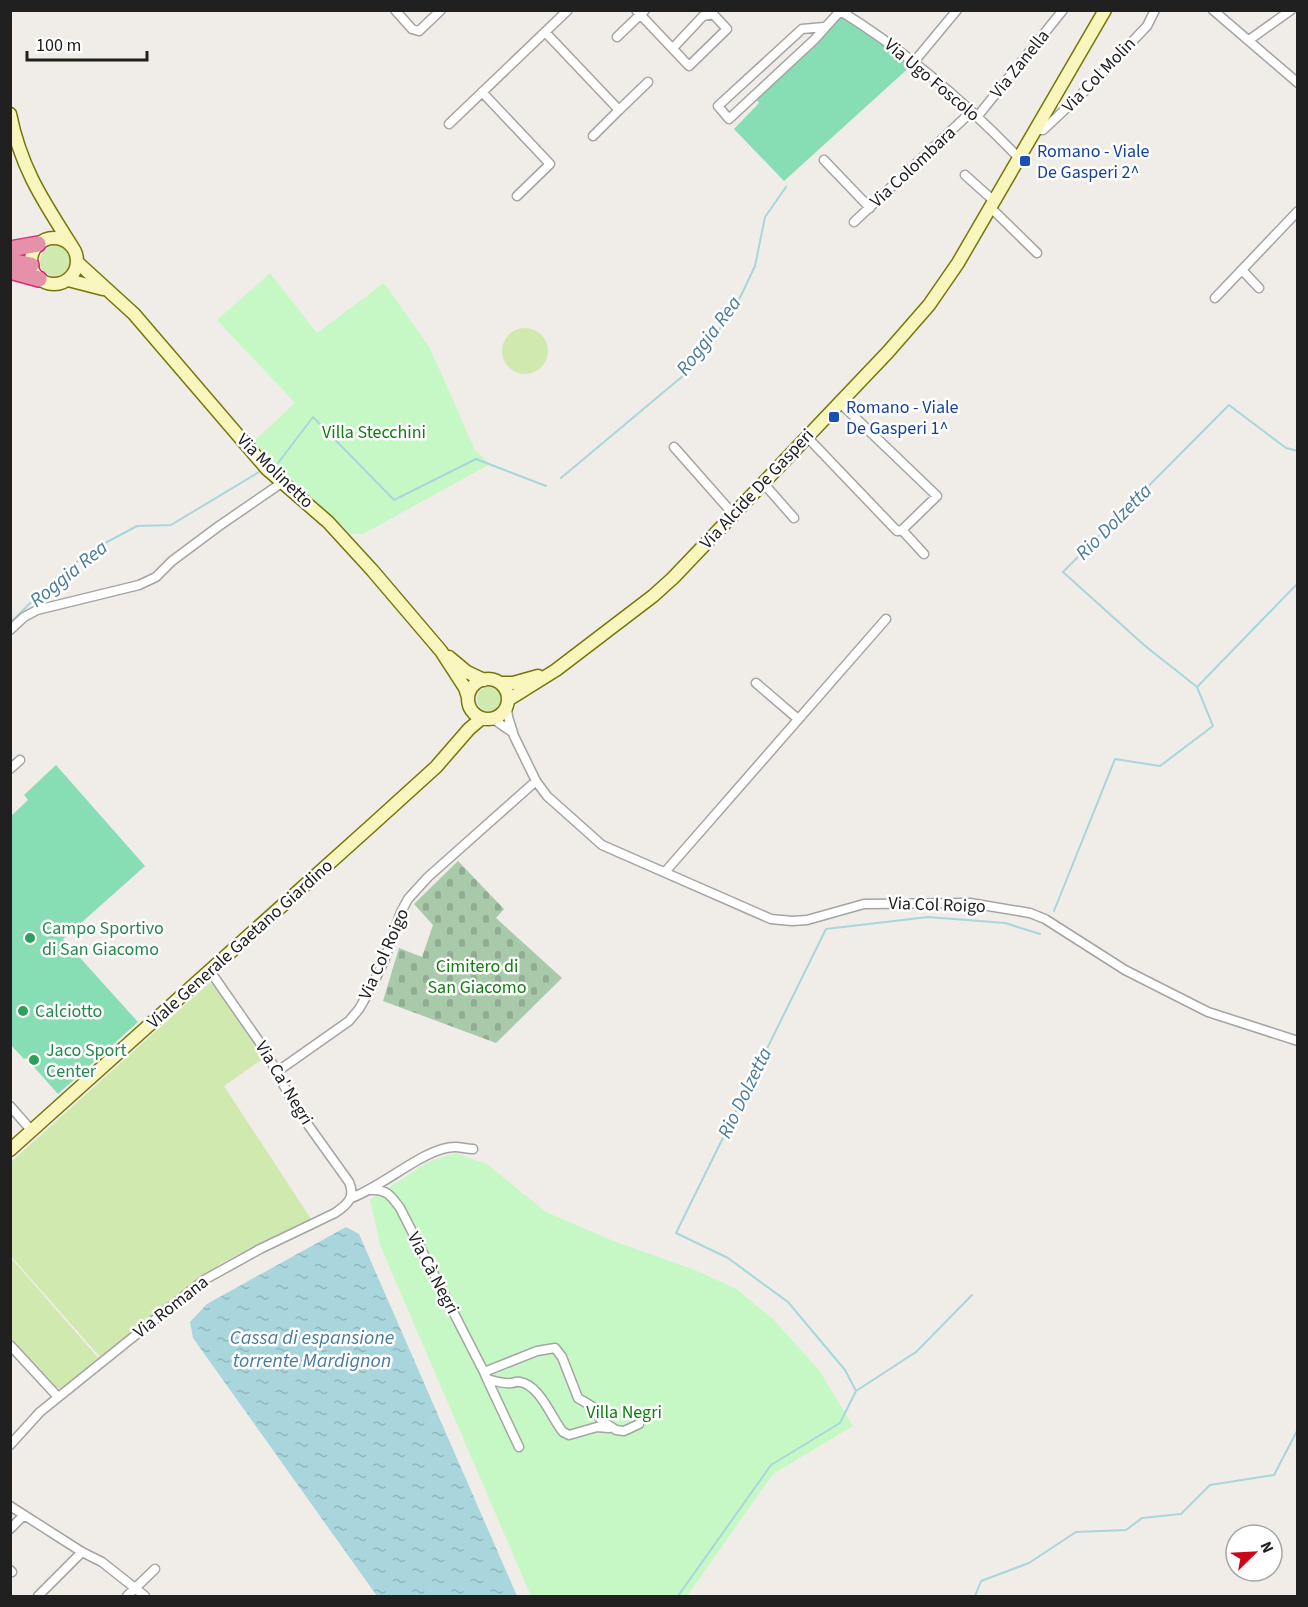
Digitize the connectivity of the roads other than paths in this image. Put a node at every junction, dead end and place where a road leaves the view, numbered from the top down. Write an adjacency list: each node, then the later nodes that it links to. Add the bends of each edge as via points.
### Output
1 (395, 10): 2 (street, via 412,29 419,31)
2 (441, 10)
3 (568, 10): 14 (street)
4 (957, 10): 19 (street)
5 (1063, 10): 25 (street, Via Zanella)
6 (1105, 10): 27 (main road, Via Alcide De Gasperi)
7 (1155, 10): 27 (street, Via Col Molin, via 1147,26 1082,94 1042,130)
8 (1213, 10): 17 (street)
9 (1291, 10): 17 (street)
10 (840, 11): 12 (street); 19 (street, Via Ugo Foscolo)
11 (640, 12): 15 (street); 18 (street)
12 (824, 27): 13 (street); 16 (street)
13 (811, 28): 16 (street); 16 (street, via 802,29 718,106 729,119)
14 (545, 32): 22 (street); 23 (street)
15 (617, 38)
16 (814, 40)
17 (1249, 40): 21 (street)
18 (673, 48): 18 (street, via 689,66 727,29 713,14 708,14)
19 (914, 63): 25 (street, Via Ugo Foscolo)
20 (648, 82): 23 (street)
21 (1298, 83)
22 (482, 92): 26 (street); 32 (street, via 550,164)
23 (619, 110): 28 (street)
24 (10, 114): 36 (main road, via 25,167)
25 (974, 115): 29 (street, Via Ugo Foscolo); 34 (street, Via Colombara)
26 (449, 124)
27 (1035, 130): 29 (main road, Via Alcide De Gasperi)
28 (593, 136)
29 (1018, 157): 33 (main road, Via Alcide De Gasperi)
30 (824, 160): 34 (street)
31 (965, 175): 33 (street)
32 (517, 196)
33 (992, 204): 41 (street); 51 (main road, Via Alcide De Gasperi, via 929,305)
34 (870, 208): 37 (street, Via Colombara)
35 (1298, 211): 44 (street)
36 (52, 215): 38 (main road); 39 (main road)
37 (854, 222)
38 (44, 241): 39 (main road, via 62,239); 40 (highway); 46 (main road, via 31,258)
39 (73, 248): 43 (main road)
40 (10, 249)
41 (1037, 253)
42 (10, 261): 46 (highway)
43 (77, 262): 47 (main road); 49 (main road, Via Molinetto)
44 (1242, 270): 48 (street); 50 (street)
45 (10, 271): 46 (highway)
46 (35, 272): 47 (main road, Via Molinetto, via 53,284)
47 (68, 280): 49 (main road, Via Molinetto)
48 (1259, 288)
49 (110, 291): 54 (main road, Via Molinetto, via 267,469)
50 (1215, 298)
51 (839, 402): 52 (main road, Via Alcide De Gasperi); 58 (street, via 937,496)
52 (807, 437): 55 (main road, Via Alcide De Gasperi); 58 (street, via 894,530)
53 (674, 447): 56 (street)
54 (283, 482): 61 (street, via 172,561 156,577 139,585 37,610); 62 (main road, Via Molinetto, via 328,522)
55 (764, 484): 56 (main road, Via Alcide De Gasperi); 57 (street)
56 (734, 515): 63 (main road, Via Alcide De Gasperi, via 673,578)
57 (794, 518)
58 (902, 530): 59 (street)
59 (924, 554)
60 (886, 619): 70 (street)
61 (10, 630)
62 (441, 651): 64 (main road, Via Molinetto); 67 (main road, Via Molinetto)
63 (556, 670): 65 (main road, Via Alcide De Gasperi); 68 (main road, Via Alcide De Gasperi)
64 (484, 680): 65 (main road); 67 (main road, via 474,686)
65 (500, 683): 68 (main road)
66 (756, 683): 70 (street)
67 (469, 701): 69 (main road, via 477,716); 73 (main road, Viale Generale Gaetano Giardino, via 464,723)
68 (507, 703): 69 (main road, via 499,716); 71 (street, Via Col Roigo)
69 (488, 719): 71 (street, Via Col Roigo); 73 (main road, Viale Generale Gaetano Giardino, via 469,729)
70 (798, 719): 76 (street)
71 (513, 733): 75 (street, Via Col Roigo)
72 (20, 760): 74 (street)
73 (441, 761): 77 (main road, Viale Generale Gaetano Giardino)
74 (10, 769)
75 (536, 781): 76 (street, Via Col Roigo, via 547,796 602,844); 79 (street, Via Col Roigo, via 408,899 370,990 349,1021)
76 (665, 872): 78 (street, Via Col Roigo, via 771,919 807,920 864,904 970,903 1030,912 1125,970 1208,1012)
77 (210, 970): 79 (street, Via Ca' Negri); 81 (main road, Viale Generale Gaetano Giardino)
78 (1298, 1041)
79 (278, 1071): 85 (street, Via Ca' Negri, via 300,1114 349,1182)
80 (10, 1106): 81 (street)
81 (32, 1131): 83 (main road, Viale Generale Gaetano Giardino)
82 (473, 1149): 84 (street, via 435,1151)
83 (10, 1150)
84 (371, 1190): 85 (street); 87 (street, Via Cà Negri, via 390,1193 400,1208)
85 (351, 1198): 88 (street, Via Romana, via 335,1213 204,1280)
86 (10, 1345): 88 (street)
87 (485, 1376): 90 (street, via 500,1383 525,1384 569,1435 597,1427); 90 (street, via 537,1351 555,1348 578,1398 593,1407); 92 (street, Via Cà Negri)
88 (58, 1397): 91 (street, Via Romana)
89 (639, 1424): 90 (street, via 624,1431)
90 (610, 1428)
91 (10, 1445)
92 (519, 1448)
93 (10, 1506): 94 (street)
94 (24, 1515): 95 (street); 96 (street)
95 (10, 1529)
96 (82, 1552): 98 (street); 99 (street)
97 (155, 1569): 98 (street)
98 (136, 1588): 100 (street); 101 (street)
99 (38, 1596)
100 (127, 1596)
101 (145, 1596)

